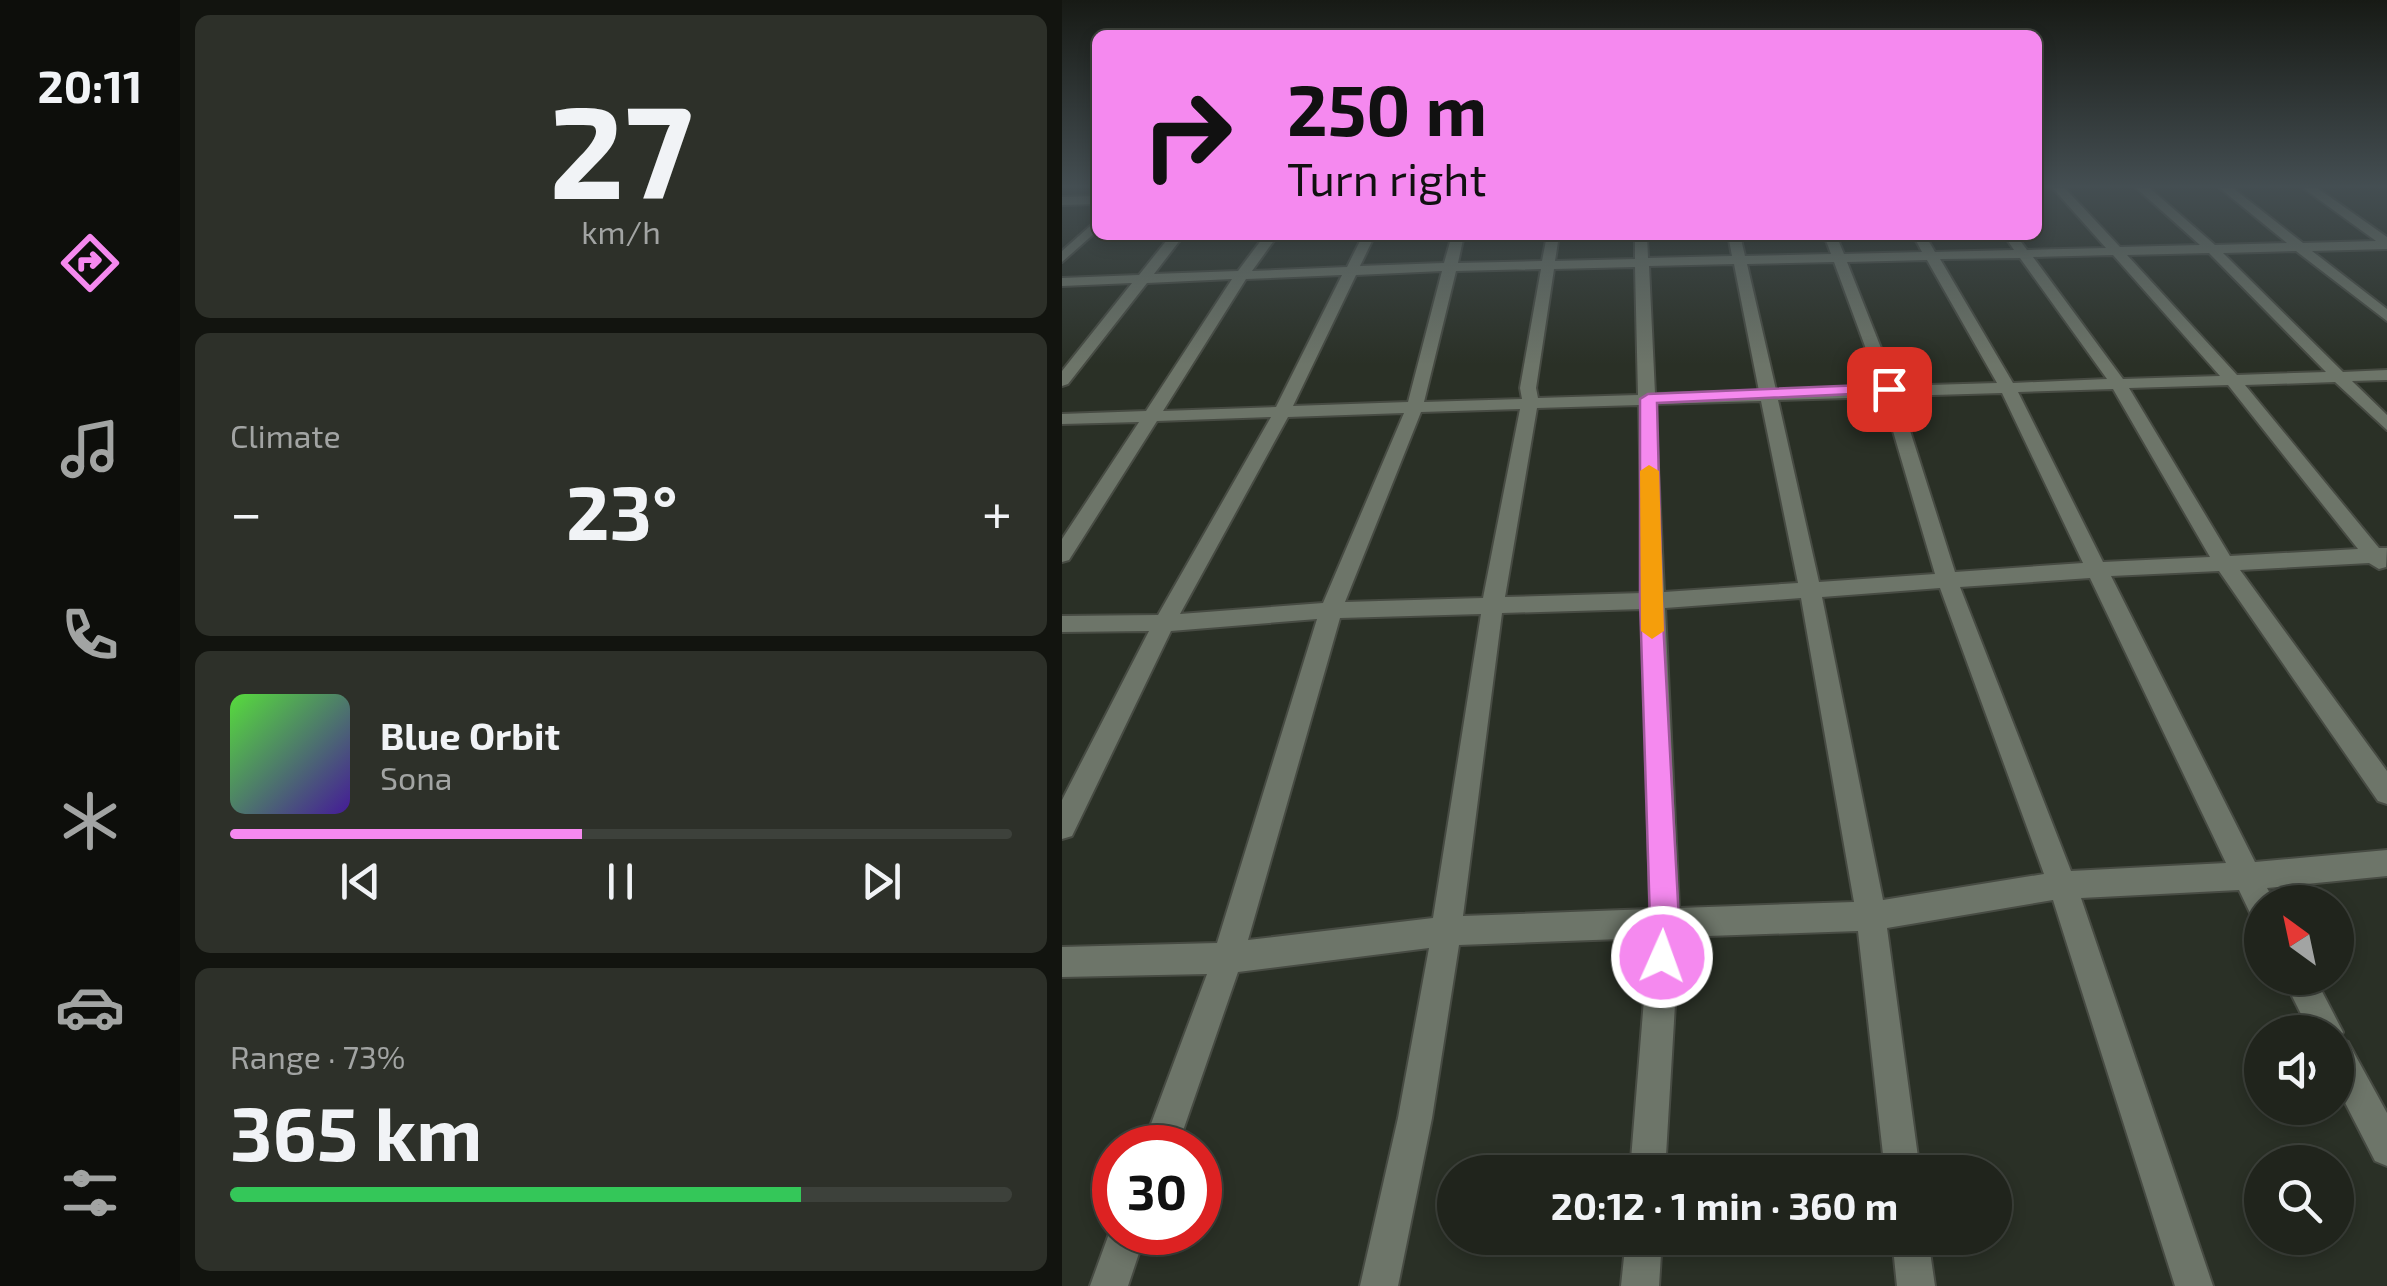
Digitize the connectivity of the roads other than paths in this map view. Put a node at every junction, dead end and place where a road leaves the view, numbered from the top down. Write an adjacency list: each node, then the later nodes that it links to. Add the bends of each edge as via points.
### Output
1 (1170, 245): 26 (street)
2 (1265, 245): 25 (street)
3 (1366, 245): 24 (street)
4 (1455, 245): 23 (street)
5 (1550, 245): 22 (street)
6 (1641, 245): 21 (street)
7 (1736, 245): 20 (street)
8 (1924, 245): 19 (street)
9 (2017, 245): 18 (street)
10 (2112, 245): 17 (street)
11 (2207, 245): 16 (street)
12 (2295, 245): 15 (street)
13 (2364, 245): 15 (street)
14 (1833, 246): 19 (street); 20 (street); 35 (street)
15 (2299, 248): 16 (street); 28 (street)
16 (2212, 249): 17 (street); 29 (street)
17 (2117, 250): 18 (street); 31 (street)
18 (2022, 252): 19 (street); 33 (street)
19 (1930, 255): 34 (street)
20 (1738, 260): 21 (street); 36 (street)
21 (1640, 264): 22 (street); 37 (street)
22 (1546, 265): 23 (street); 38 (street)
23 (1449, 267): 24 (street); 39 (street)
24 (1356, 270): 25 (street); 40 (street)
25 (1242, 276): 26 (street); 41 (street)
26 (1141, 280): 27 (street); 32 (street)
27 (1062, 282)
28 (2386, 317)
29 (2336, 375): 30 (street); 31 (street); 43 (street)
30 (2386, 375)
31 (2232, 379): 33 (street); 45 (street)
32 (1062, 381)
33 (2117, 382): 34 (street); 46 (street)
34 (2007, 387): 35 (street); 47 (street)
35 (1889, 389): 36 (street); 48 (street)
36 (1767, 392): 37 (street); 49 (street)
37 (1648, 399): 38 (street); 50 (street)
38 (1530, 400): 39 (street); 51 (street)
39 (1414, 406): 40 (street); 52 (street)
40 (1281, 414): 41 (street); 53 (street)
41 (1154, 416): 42 (street); 44 (street)
42 (1062, 418)
43 (2386, 425)
44 (1062, 554)
45 (2382, 561): 46 (street)
46 (2226, 566): 47 (street); 55 (street)
47 (2094, 570): 48 (street); 58 (street)
48 (1947, 580): 49 (street); 59 (street)
49 (1812, 589): 50 (street); 61 (street)
50 (1651, 601): 51 (street); 62 (street)
51 (1493, 606): 52 (street); 63 (street)
52 (1332, 610): 53 (street); 64 (street)
53 (1164, 623): 54 (street); 56 (street)
54 (1062, 624)
55 (2386, 793)
56 (1062, 828)
57 (2386, 863): 58 (street)
58 (2246, 876): 59 (street); 60 (street)
59 (2062, 885): 61 (street); 78 (street)
60 (2251, 885)
61 (1871, 916): 62 (street); 70 (street)
62 (1664, 921): 63 (street); 69 (street)
63 (1448, 931): 64 (street); 75 (street)
64 (1228, 958): 65 (street); 67 (street)
65 (1062, 962)
66 (2354, 1086): 68 (street)
67 (1167, 1125)
68 (2386, 1149)
69 (1649, 1155)
70 (1900, 1155)
71 (1119, 1255): 74 (street)
72 (1643, 1255): 76 (street)
73 (1912, 1255): 77 (street)
74 (1108, 1286)
75 (1379, 1286)
76 (1640, 1286)
77 (1916, 1286)
78 (2194, 1286)

